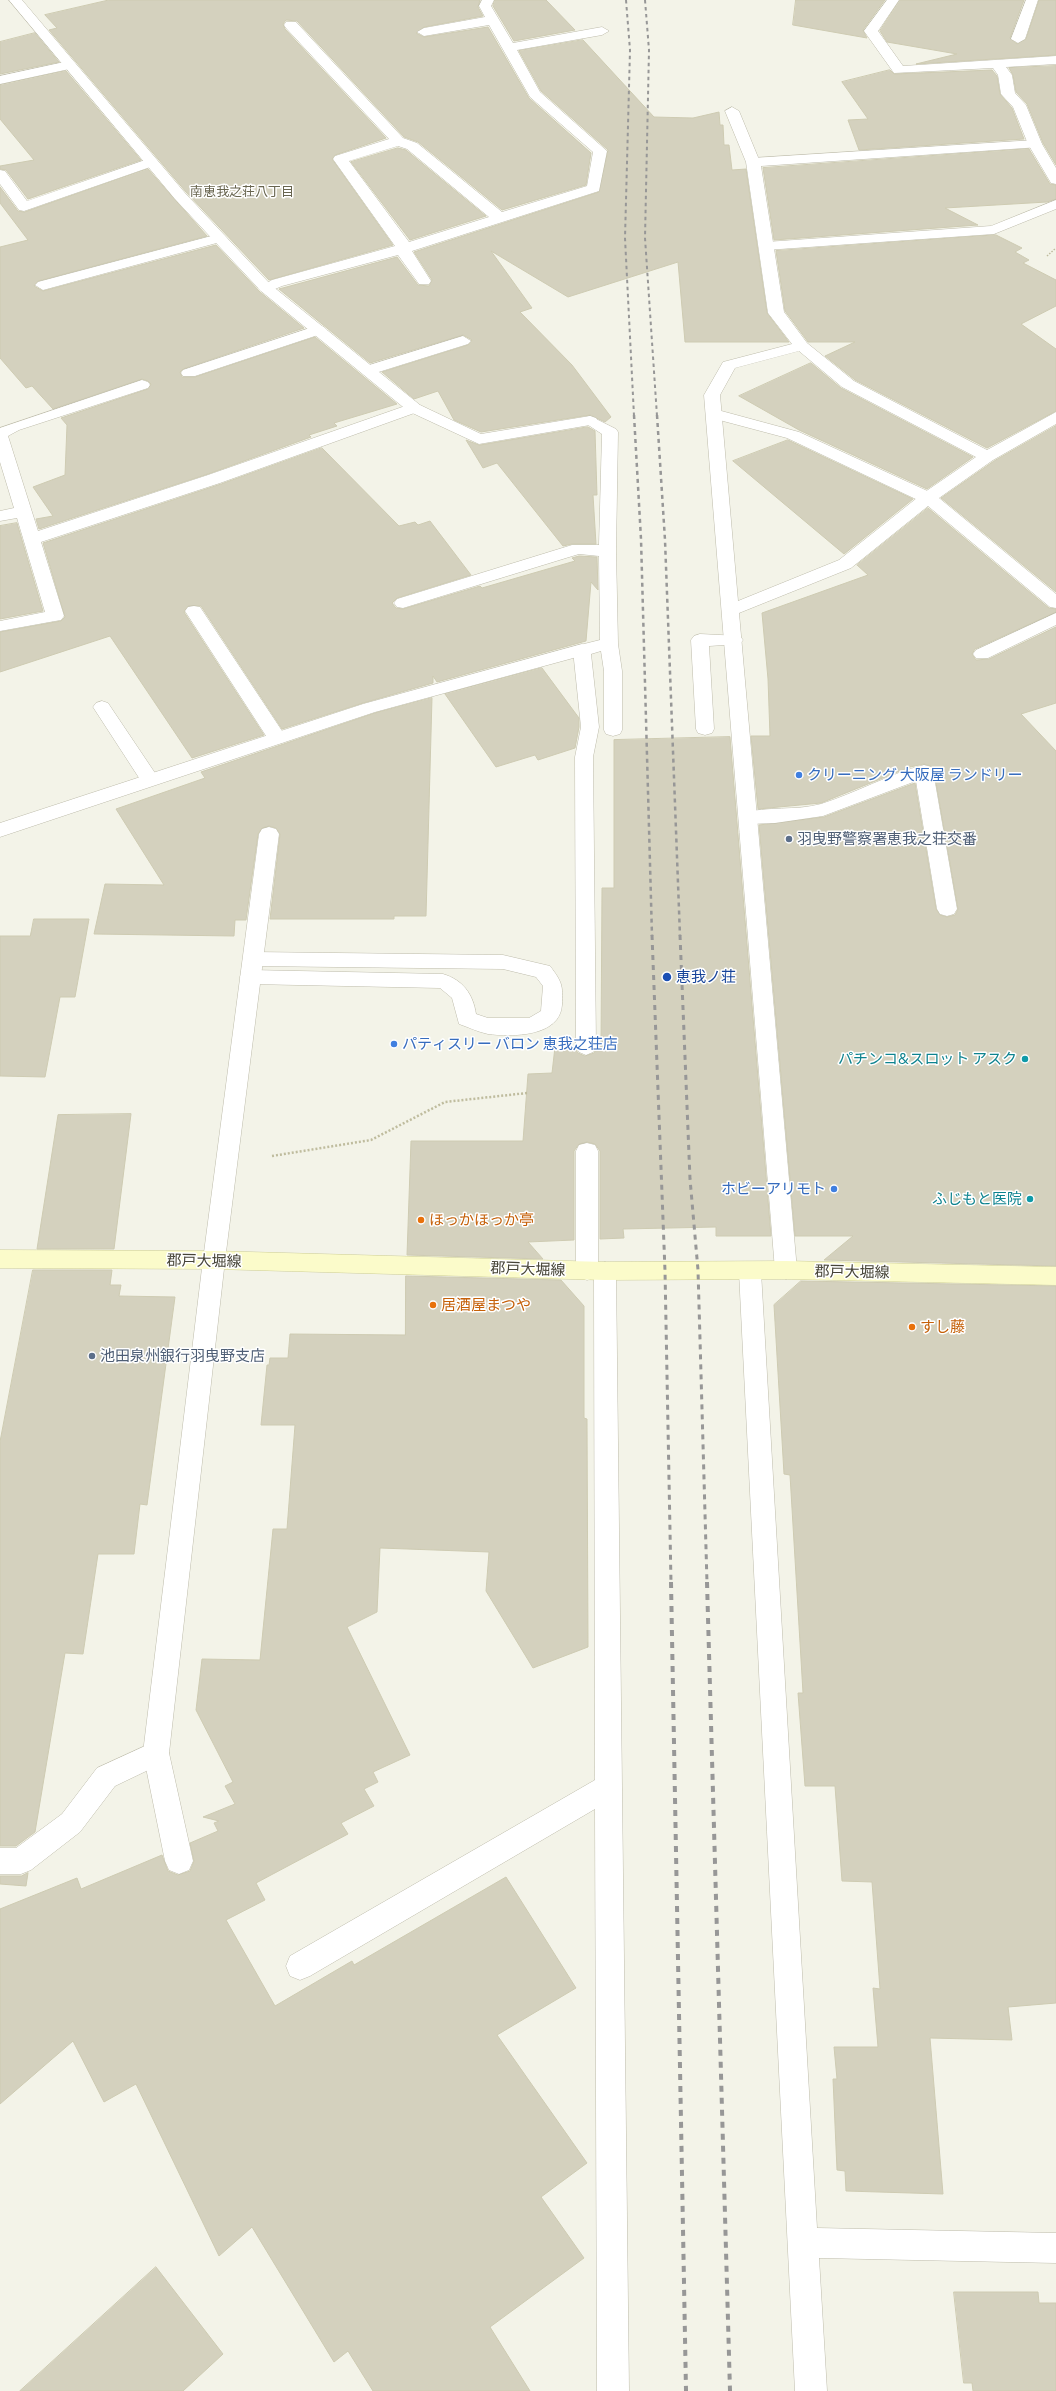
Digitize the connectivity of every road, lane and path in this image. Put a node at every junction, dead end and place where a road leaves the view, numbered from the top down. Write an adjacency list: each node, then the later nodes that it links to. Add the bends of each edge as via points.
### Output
1 (15, 0): 13 (street)
2 (488, 0): 5 (street, via 485,6)
3 (894, 0): 12 (street, via 871,32 899,70)
4 (1032, 0): 9 (street)
5 (493, 20): 8 (street); 10 (street)
6 (291, 25): 16 (street)
7 (602, 31): 10 (street)
8 (424, 32)
9 (1018, 39)
10 (508, 48): 23 (street, via 535,94 600,151 594,188)
11 (1056, 60): 12 (street)
12 (997, 64): 17 (street, via 1005,75 1008,94 1019,105)
13 (69, 65): 14 (street); 18 (street)
14 (0, 80)
15 (732, 111): 19 (street)
16 (398, 141): 23 (street, via 412,146); 27 (street, via 340,159 401,242)
17 (1035, 144): 19 (street); 21 (street)
18 (151, 162): 20 (street, via 24,207); 24 (street)
19 (753, 162): 25 (street)
20 (0, 174)
21 (1056, 180)
22 (1056, 204): 25 (street, via 994,230)
23 (500, 218): 27 (street)
24 (219, 238): 30 (street); 31 (street)
25 (766, 246): 34 (street, via 776,312)
26 (1056, 248): 28 (path)
27 (402, 249): 29 (street); 31 (street)
28 (1047, 256)
29 (424, 281)
30 (43, 285)
31 (266, 288): 32 (street)
32 (319, 330): 35 (street); 36 (street)
33 (463, 341): 35 (street)
34 (802, 346): 39 (street, via 729,365 712,394); 42 (street, via 848,384)
35 (369, 370): 38 (street)
36 (189, 373)
37 (142, 386): 41 (street, via 13,427)
38 (414, 408): 46 (street, via 214,479); 47 (street, via 479,439 590,421 610,432)
39 (714, 414): 43 (street, via 793,435); 50 (street)
40 (1056, 416): 42 (street)
41 (0, 435): 44 (street)
42 (987, 457): 43 (street)
43 (928, 498): 49 (street); 50 (street, via 845,564)
44 (24, 511): 45 (street); 46 (street)
45 (0, 516)
46 (32, 539): 53 (street, via 55,616)
47 (607, 551): 48 (street, via 578,549); 55 (street)
48 (403, 603)
49 (1056, 603)
50 (731, 610): 54 (street)
51 (194, 611): 61 (street)
52 (1056, 618): 57 (street)
53 (0, 626)
54 (734, 640): 59 (street, via 700,640); 63 (street)
55 (609, 644): 56 (street); 60 (street, via 613,671)
56 (582, 650): 61 (street, via 369,708); 68 (street, via 590,727 584,757)
57 (982, 654)
58 (102, 707): 62 (street)
59 (705, 729)
60 (613, 730)
61 (277, 738): 62 (street)
62 (150, 780): 64 (street)
63 (749, 818): 66 (street, via 823,810 924,771); 74 (street)
64 (0, 830)
65 (270, 834): 67 (street)
66 (947, 910)
67 (252, 968): 67 (street, via 503,962 543,971 553,986 551,1014 532,1026 488,1026 466,1019 464,1000 457,988 444,981); 71 (street)
68 (586, 1047)
69 (527, 1093): 71 (path, via 445,1102 371,1140 251,1160)
70 (587, 1150): 75 (street)
71 (227, 1159): 73 (street)
72 (0, 1260): 73 (main road, 郡戸大堀線)
73 (214, 1260): 75 (main road, 郡戸大堀線); 78 (street)
74 (786, 1270): 76 (main road, 郡戸大堀線); 77 (main road, 郡戸大堀線)
75 (596, 1271): 76 (main road, 郡戸大堀線); 79 (street)
76 (750, 1272): 83 (street)
77 (1056, 1276)
78 (156, 1753): 80 (street, via 106,1777 71,1823 21,1861); 81 (street)
79 (610, 1786): 82 (street); 85 (street)
80 (0, 1861)
81 (179, 1862)
82 (300, 1966)
83 (803, 2243): 84 (street); 86 (street)
84 (1056, 2248)
85 (613, 2391)
86 (811, 2391)

